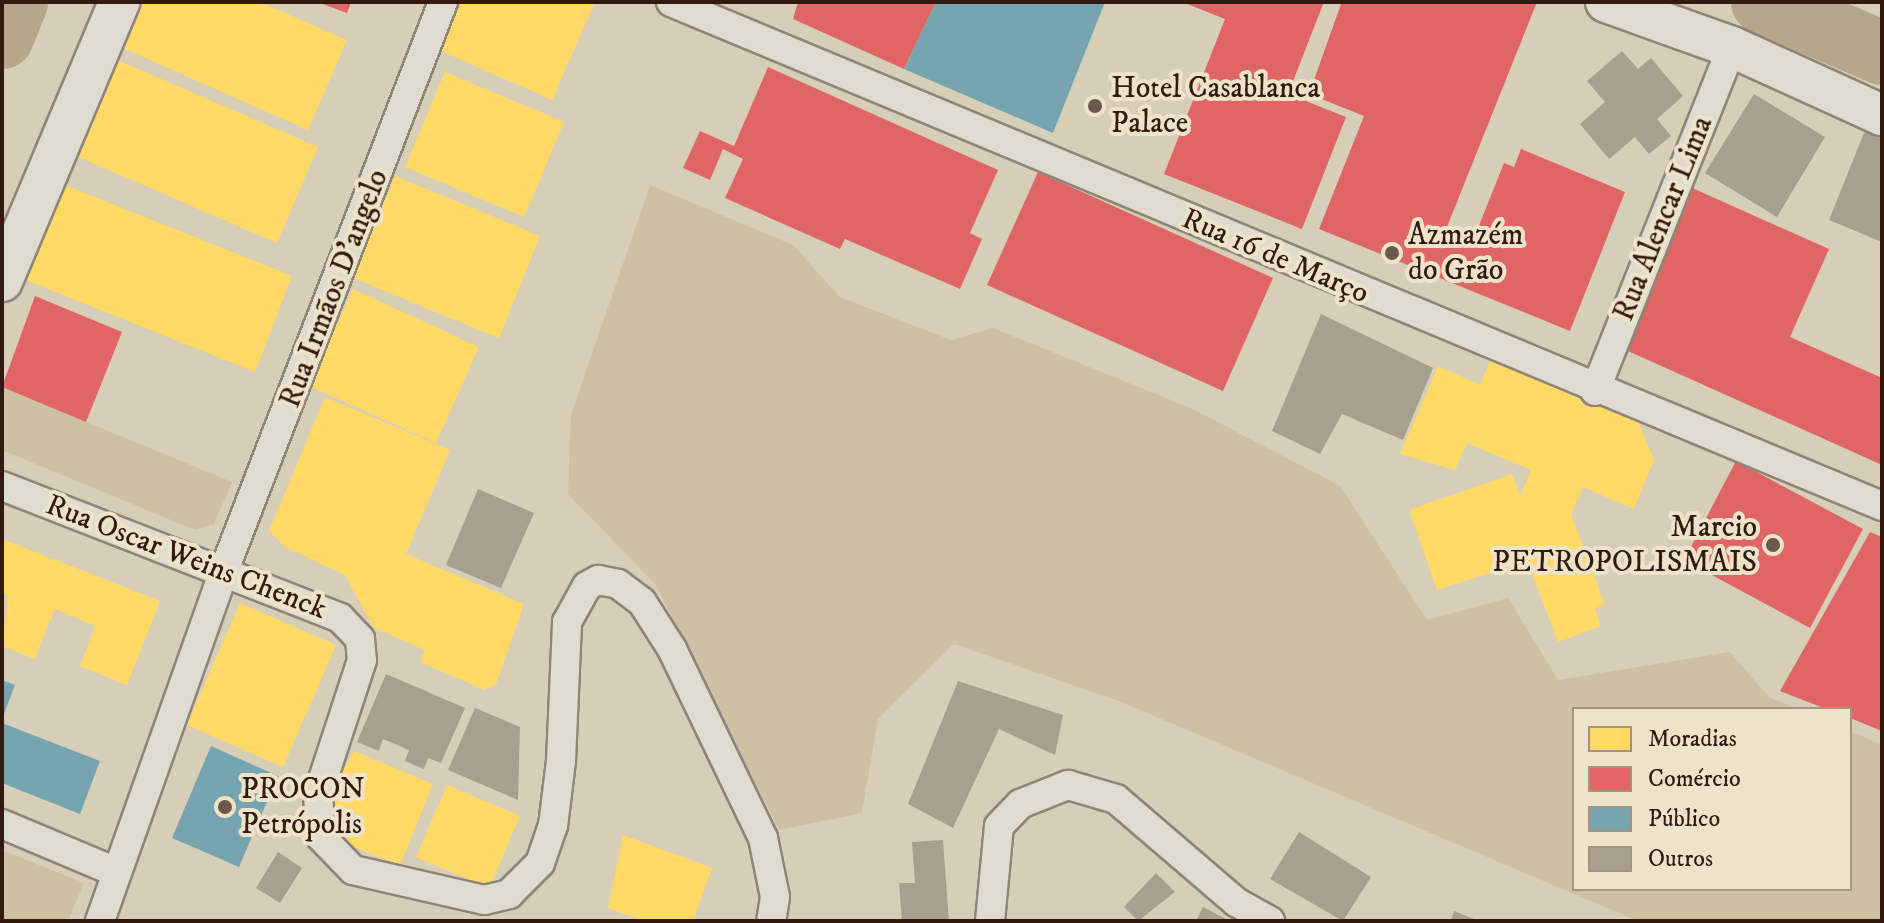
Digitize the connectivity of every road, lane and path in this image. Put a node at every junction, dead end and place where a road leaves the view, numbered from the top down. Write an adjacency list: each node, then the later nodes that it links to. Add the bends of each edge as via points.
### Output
1 (119, 2): 7 (main road)
2 (443, 2): 11 (street, Rua Irmãos D'angelo)
3 (671, 2): 8 (street, Rua 16 de Março)
4 (1626, 6): 5 (main road)
5 (1732, 47): 6 (main road); 8 (street, Rua Alencar Lima)
6 (1882, 115)
7 (2, 281)
8 (1595, 391): 10 (street, Rua 16 de Março)
9 (2, 486): 11 (street, Rua Oscar Weins Chenck)
10 (1882, 506)
11 (223, 573): 13 (street, Rua Irmãos D'angelo); 15 (street, Rua Oscar Weins Chenck, via 340,618 360,639 362,660 318,795 321,837 336,857 402,885 484,900 509,894 540,863 561,761 567,622 587,586 598,580 618,584 642,602 672,649 763,838 775,897)
12 (2, 824): 13 (street)
13 (116, 872): 14 (street, Rua Irmãos D'angelo)
14 (100, 921)
15 (771, 921)
16 (990, 921): 17 (street, via 999,826 1020,804 1068,785 1116,799 1236,902)
17 (1270, 921)

